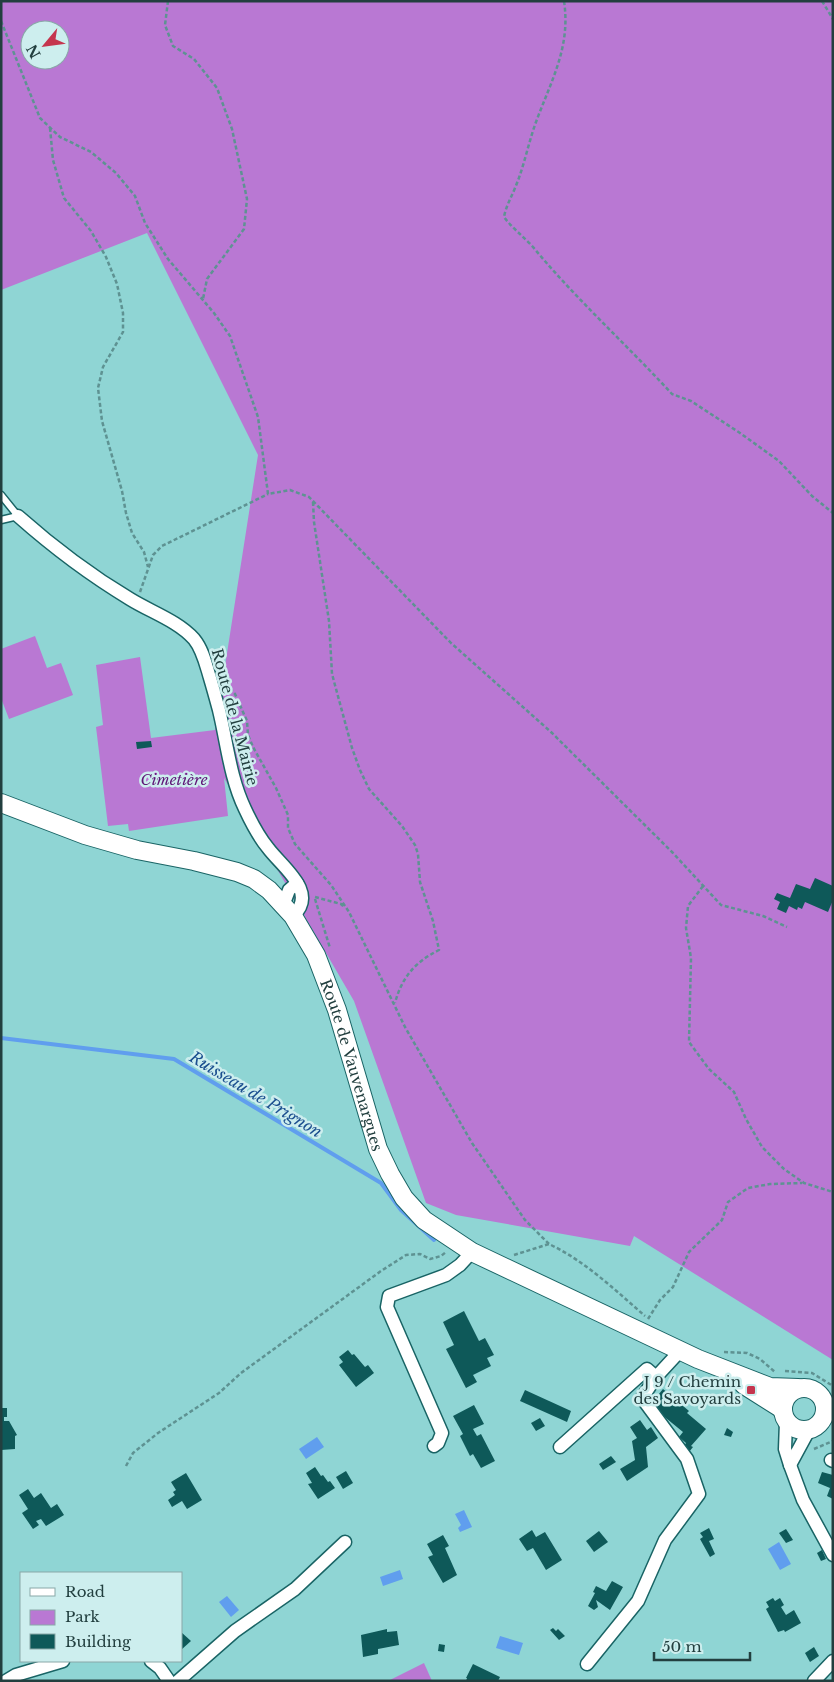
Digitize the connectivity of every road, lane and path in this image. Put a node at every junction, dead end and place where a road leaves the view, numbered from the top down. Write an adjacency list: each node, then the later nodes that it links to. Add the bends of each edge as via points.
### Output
1 (168, 1): 7 (path, via 165,25 173,46 194,59 217,88 232,128 247,199 244,229 207,279)
2 (564, 1): 11 (path, via 566,35 555,76 504,217 564,284 672,394 691,401 779,461)
3 (822, 1): 4 (path)
4 (833, 19)
5 (1, 21): 6 (path, via 40,118)
6 (49, 127): 7 (path, via 90,152 116,173 135,196 145,223 168,259); 14 (path, via 53,160 64,198 91,231 117,284 123,332 104,366 98,388 99,402 126,513)
7 (203, 299): 8 (path, via 230,336 252,398 258,417)
8 (268, 494): 10 (path, via 290,490); 14 (path, via 162,546)
9 (1, 495): 12 (lane, Route de la Mairie)
10 (313, 501): 19 (path, via 451,644 551,732); 27 (path, via 332,674 350,740 369,789 415,845 420,882 439,950 427,956 406,976)
11 (833, 513)
12 (18, 516): 13 (lane); 15 (street, Route de la Mairie, via 89,573)
13 (1, 520)
14 (148, 567): 15 (path)
15 (136, 603): 18 (street, Route de la Mairie, via 185,630 202,653 238,794 266,846 293,874)
16 (224, 683): 23 (path, via 235,694 247,722 248,735 288,815 288,828 295,844 331,885)
17 (1, 803): 22 (main road, Route de Vauvenargues, via 85,836 237,872 269,890)
18 (297, 883): 22 (street); 24 (street, Route de la Mairie, via 302,899 301,909)
19 (703, 886): 25 (path, via 721,905 763,916); 28 (path, via 688,906 686,928 691,958 689,1042 709,1068 734,1092 762,1147)
20 (310, 890): 21 (path)
21 (315, 897): 23 (path, via 341,904); 26 (path)
22 (281, 902): 24 (main road, Route de Vauvenargues)
23 (349, 912): 27 (path)
24 (293, 916): 31 (main road, Route de Vauvenargues, via 326,980 368,1120 390,1174 404,1198 424,1220)
25 (787, 927)
26 (331, 951)
27 (394, 1004): 30 (path, via 472,1143 525,1220)
28 (804, 1184): 29 (path); 33 (path, via 748,1188 728,1202 722,1220 689,1252 673,1287)
29 (833, 1192)
30 (549, 1244): 32 (path); 33 (path, via 591,1270)
31 (464, 1248): 35 (main road, Route de Vauvenargues); 45 (street, via 460,1265 446,1275 389,1296 387,1307 442,1433); 51 (path, via 430,1260 420,1254 406,1255 381,1271 241,1373 219,1393 158,1433 133,1453)
32 (508, 1256)
33 (648, 1319): 34 (path)
34 (654, 1323)
35 (680, 1351): 37 (main road, Route de Vauvenargues); 38 (street)
36 (716, 1351): 39 (path, via 747,1353 760,1359 774,1372 812,1373)
37 (698, 1359): 40 (main road, Route de Vauvenargues, via 770,1387); 42 (main road, Route de Vauvenargues)
38 (656, 1377): 46 (street, via 647,1369); 57 (street, via 642,1398 687,1459 699,1494 665,1540 638,1601)
39 (833, 1386)
40 (798, 1388): 41 (main road, via 817,1392); 42 (main road, via 786,1396)
41 (829, 1407): 43 (main road)
42 (784, 1415): 43 (main road, via 796,1429); 50 (street, via 785,1450)
43 (820, 1427): 50 (street)
44 (833, 1441): 47 (path)
45 (434, 1446)
46 (560, 1447)
47 (814, 1449): 48 (path); 49 (path)
48 (807, 1454)
49 (828, 1459)
50 (790, 1465): 53 (street, via 803,1500)
51 (126, 1466)
52 (345, 1542): 60 (street, via 295,1589 235,1631)
53 (833, 1555)
54 (833, 1661): 61 (street)
55 (60, 1662): 58 (street)
56 (152, 1662): 59 (street)
57 (587, 1664)
58 (6, 1681)
59 (169, 1681)
60 (178, 1681)
61 (814, 1681)

